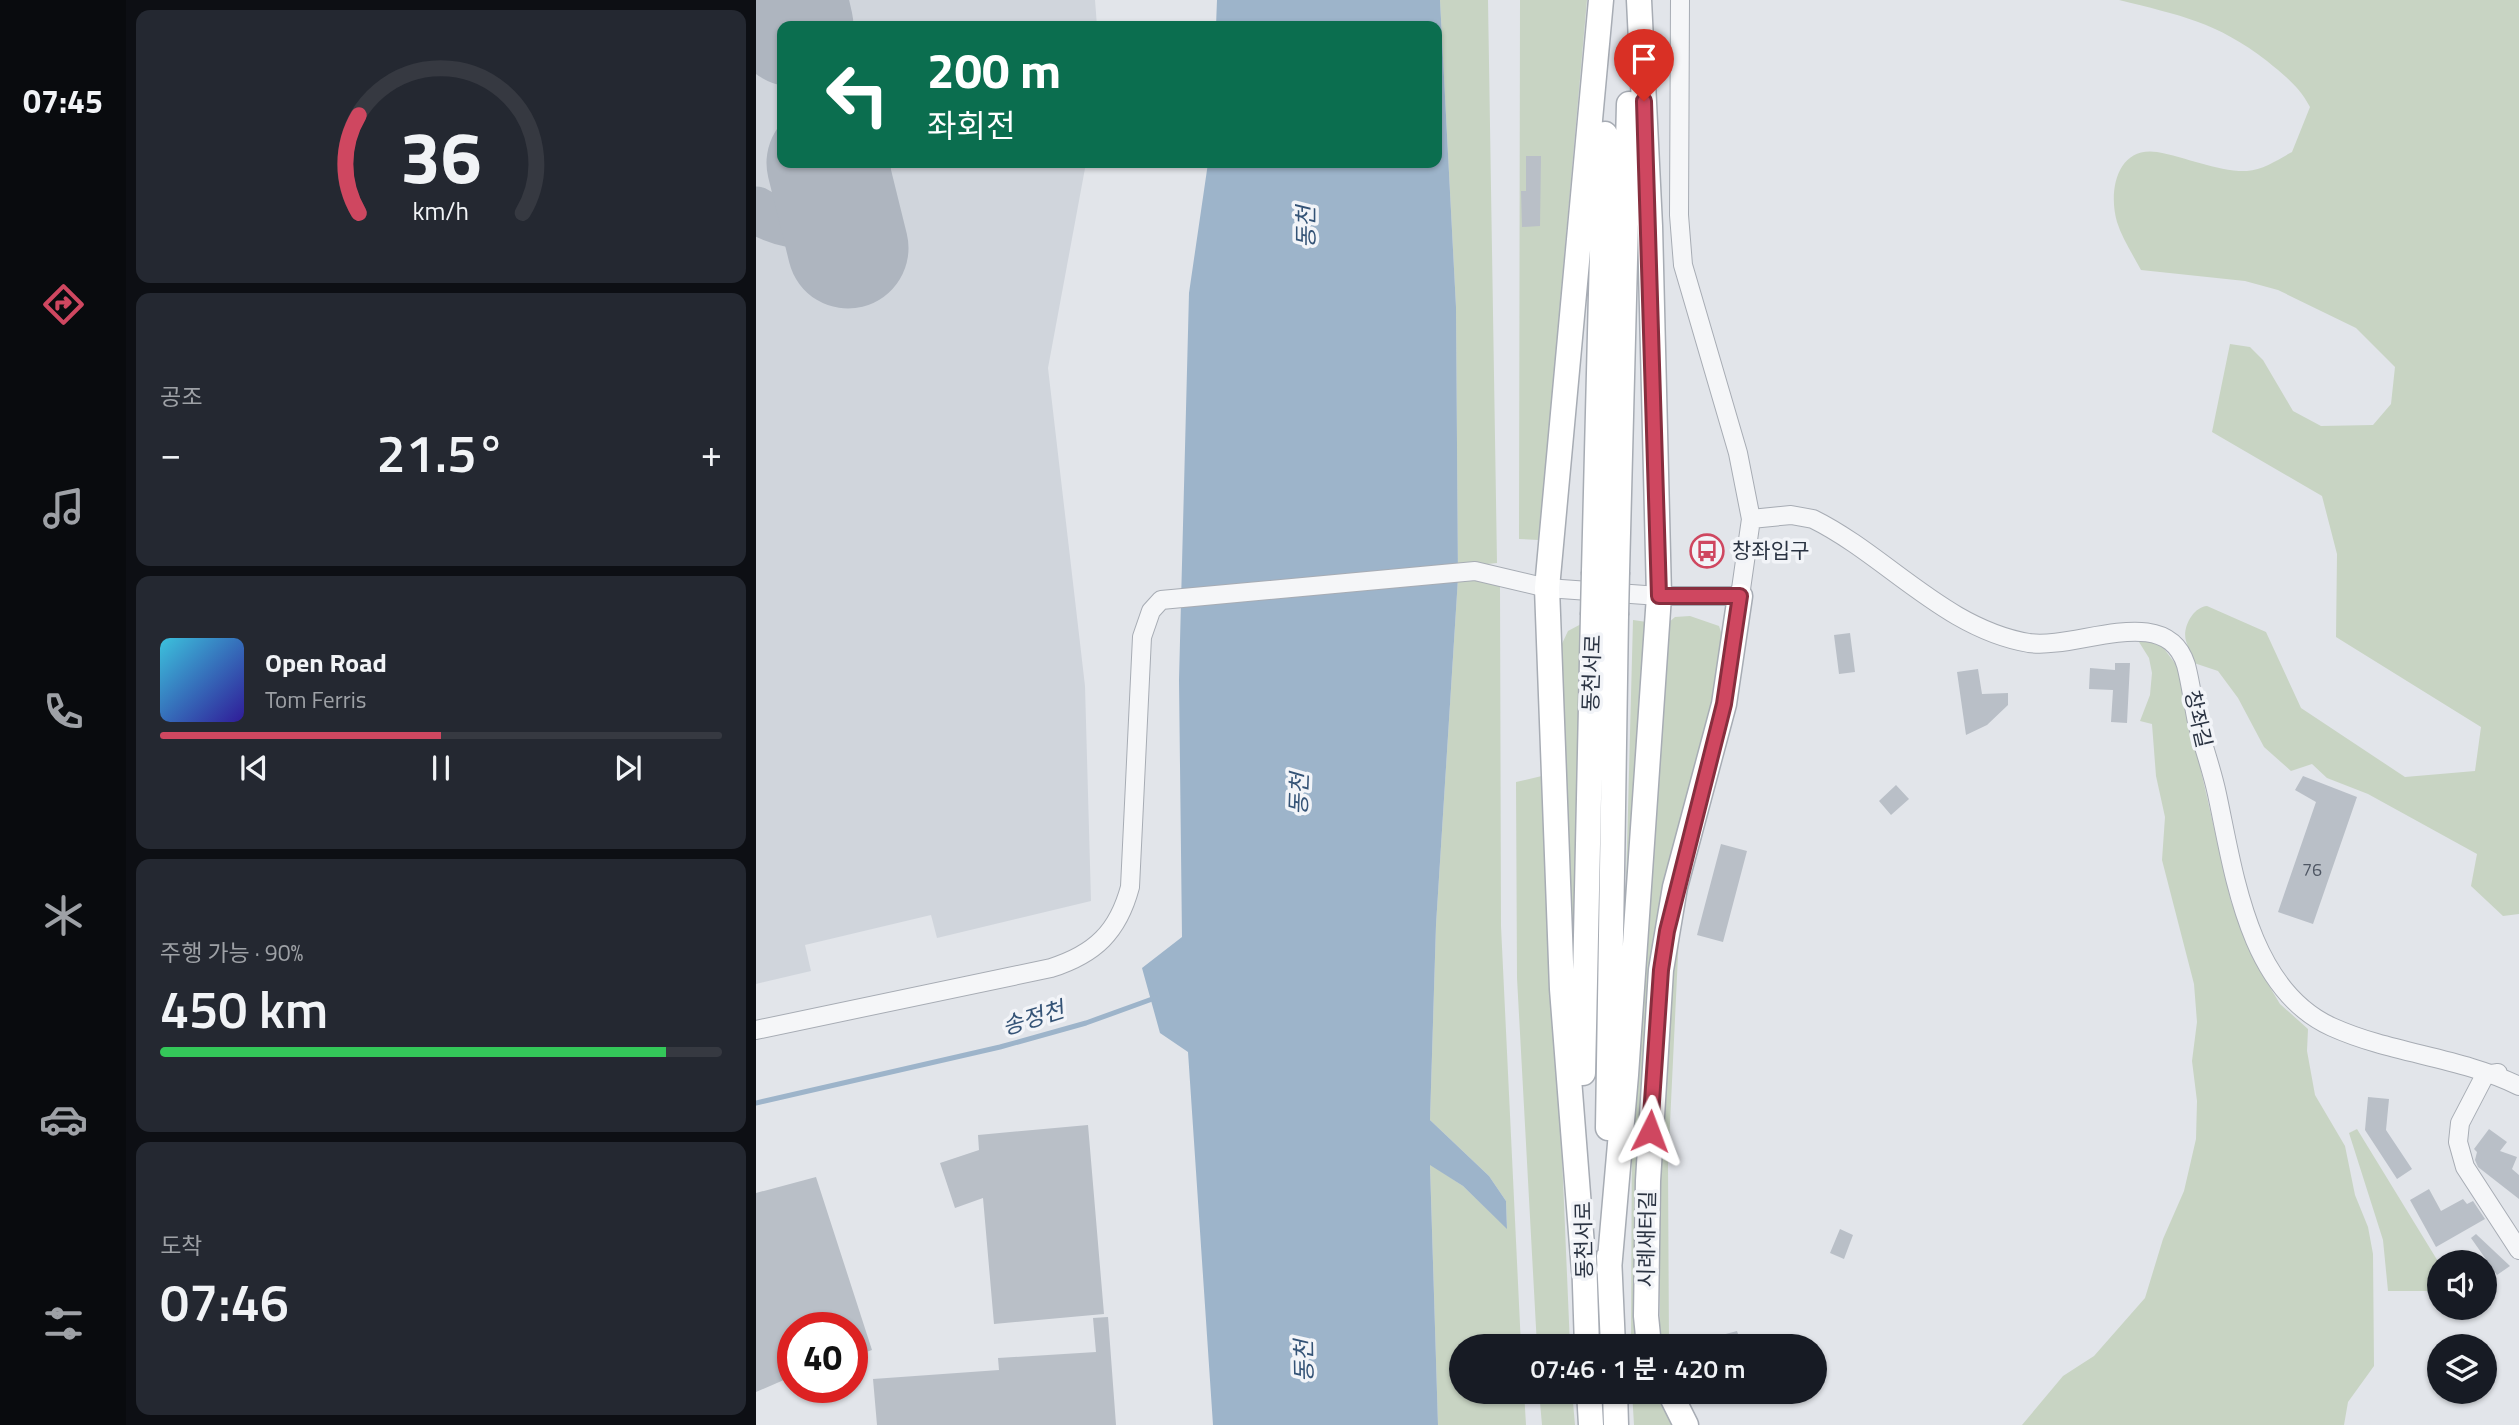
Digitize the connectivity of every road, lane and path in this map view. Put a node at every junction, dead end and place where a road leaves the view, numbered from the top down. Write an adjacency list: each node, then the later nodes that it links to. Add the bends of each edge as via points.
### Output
1 (1601, 0): 8 (main road)
2 (1608, 0): 7 (main road, 동천서로)
3 (1632, 0): 7 (main road, 동천서로)
4 (1639, 0): 9 (main road)
5 (1680, 0): 6 (street, via 1683,265 1738,453)
6 (1751, 519): 10 (street); 13 (street, 창좌길, via 1791,515 1813,519 1964,618 2007,637 2046,644 2143,631 2161,633 2173,641 2186,665 2239,900 2285,990 2306,1013 2334,1028 2414,1055)
7 (1606, 572): 11 (main road, 동천서로, bridge)
8 (1547, 588): 9 (street); 12 (street, via 1489,573 1459,572 1167,598 1151,611 1142,637 1130,887 1120,918 1102,943 1052,968); 18 (main road, via 1562,989)
9 (1659, 596): 10 (street); 17 (main road)
10 (1740, 596): 21 (main road, 시례새터길, via 1724,704 1675,887 1661,970 1648,1181)
11 (1605, 615): 17 (main road, 동천서로); 18 (main road, 동천서로, via 1585,949)
12 (756, 1030)
13 (2490, 1073): 14 (street); 15 (street, 창좌길); 16 (street, via 2479,1083 2458,1129 2458,1142 2468,1171)
14 (2519, 1073)
15 (2519, 1086)
16 (2519, 1250)
17 (1609, 1270): 20 (main road, 동천서로)
18 (1584, 1271): 19 (main road, 동천서로)
19 (1587, 1334)
20 (1612, 1334)
21 (1648, 1334)
22 (1590, 1404): 25 (main road)
23 (1615, 1404): 26 (main road)
24 (1676, 1404): 27 (main road)
25 (1591, 1425)
26 (1616, 1425)
27 (1686, 1425)

